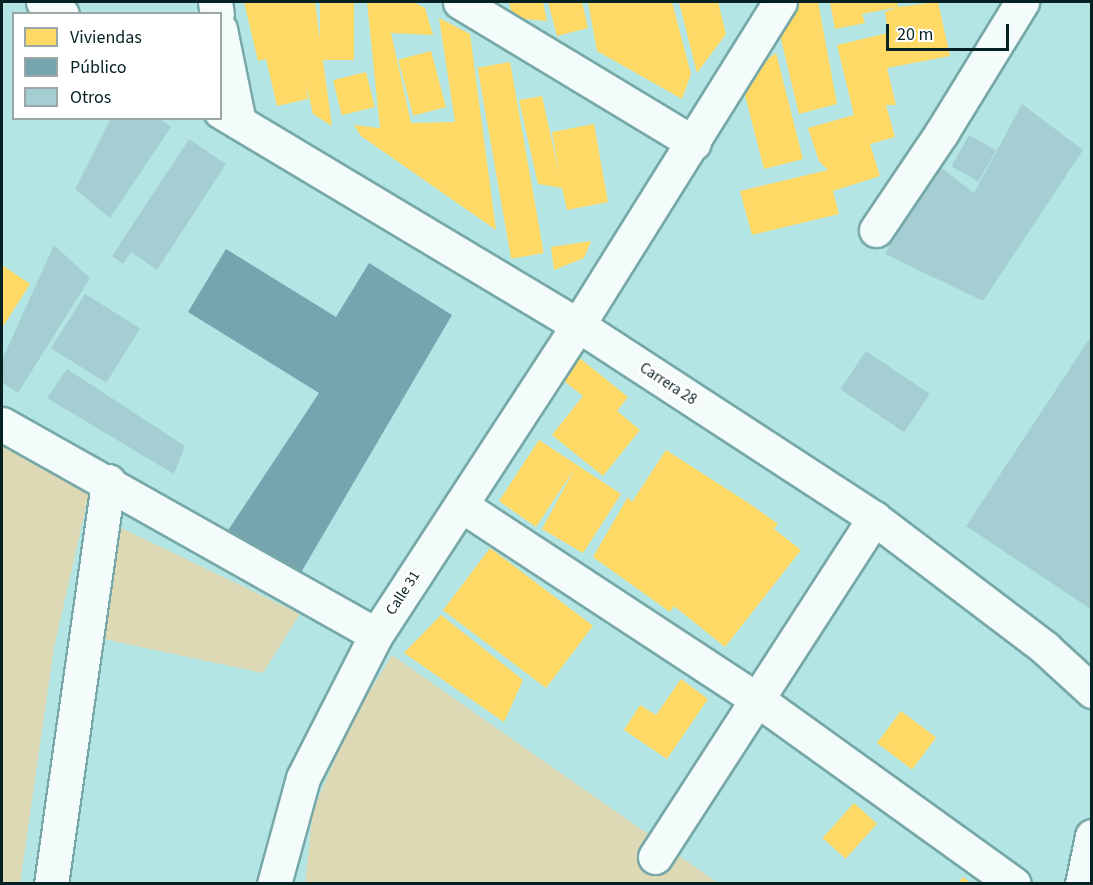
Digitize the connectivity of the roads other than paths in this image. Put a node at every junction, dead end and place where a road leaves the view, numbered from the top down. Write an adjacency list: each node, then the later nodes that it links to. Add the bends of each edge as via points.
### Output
1 (43, 2): 5 (street)
2 (460, 2): 8 (street)
3 (780, 2): 8 (street, Calle 31)
4 (1022, 2): 9 (street)
5 (59, 12)
6 (222, 47): 7 (street)
7 (230, 117): 10 (street, Carrera 28)
8 (694, 143): 10 (street, Calle 31)
9 (876, 230)
10 (578, 325): 13 (street, Calle 31); 14 (street, Carrera 28)
11 (2, 424): 12 (street)
12 (108, 482): 15 (street); 20 (street)
13 (461, 505): 15 (street, Calle 31); 17 (street)
14 (874, 518): 16 (street, Carrera 28, via 1045,648); 17 (street)
15 (376, 635): 21 (street, Calle 31, via 303,778)
16 (1092, 691)
17 (758, 700): 19 (street); 22 (street)
18 (1092, 836): 23 (street)
19 (655, 856)
20 (51, 884)
21 (274, 884)
22 (1014, 884)
23 (1082, 884)

